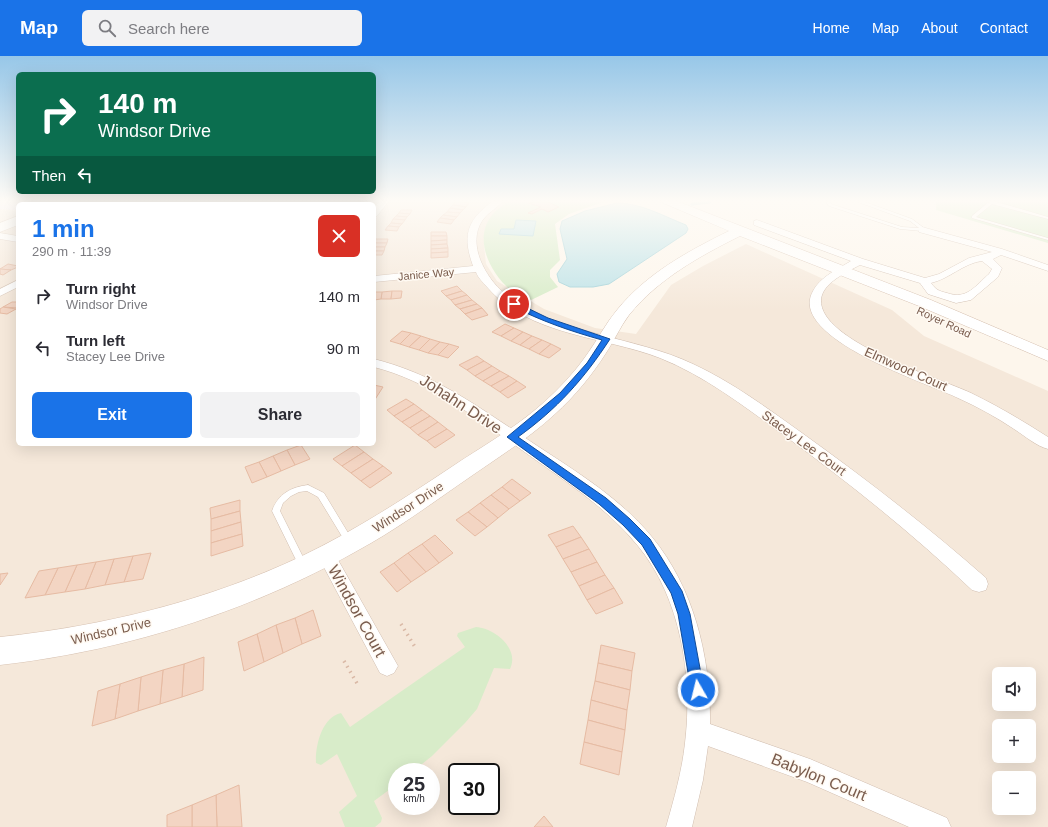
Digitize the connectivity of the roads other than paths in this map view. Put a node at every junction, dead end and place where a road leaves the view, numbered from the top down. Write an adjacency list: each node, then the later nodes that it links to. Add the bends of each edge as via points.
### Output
1 (472, 238): 10 (street)
2 (726, 238): 16 (street, Windsor Drive, via 691,256 649,288 628,307)
3 (771, 238): 11 (street, Royer Road)
4 (784, 238): 8 (street)
5 (951, 238): 6 (street)
6 (999, 251): 7 (street); 9 (street)
7 (986, 259): 13 (street, via 973,260 934,280); 13 (street, via 997,268 994,275 967,298 956,300 932,292)
8 (859, 261): 11 (street, Elmwood Court); 13 (street)
9 (1048, 268)
10 (478, 269): 12 (street, Janice Way); 16 (street, Stacey Lee Court, via 500,294 524,309 571,329)
11 (842, 272): 17 (street, Royer Road, via 925,303); 19 (street, Royer Road); 21 (street, Elmwood Court, via 820,287 815,298 818,313 833,331 877,357 965,395)
12 (376, 279)
13 (924, 281)
14 (16, 284): 15 (street)
15 (0, 293)
16 (606, 339): 20 (street, Windsor Drive, via 590,364 563,395); 25 (street, Stacey Lee Court, via 676,360 728,388 913,524)
17 (1048, 356)
18 (376, 363): 20 (street, Johahn Drive, via 391,366 426,380)
19 (1048, 370)
20 (512, 437): 22 (street, Windsor Drive, via 399,514); 28 (street, Johahn Drive, via 607,505 646,542 662,567 676,591 684,614 698,690)
21 (1048, 444)
22 (350, 543): 23 (street, Windsor Drive); 24 (lane, via 321,495 308,488 293,492 280,501 276,511)
23 (327, 556): 24 (street, Windsor Drive); 27 (street, Windsor Court)
24 (304, 567): 26 (street, Windsor Drive, via 184,613 57,644)
25 (979, 584)
26 (0, 651)
27 (387, 666)
28 (698, 731): 29 (street, Johahn Drive, via 693,771); 30 (street, Babylon Court, via 810,772)
29 (679, 827)
30 (938, 827)

